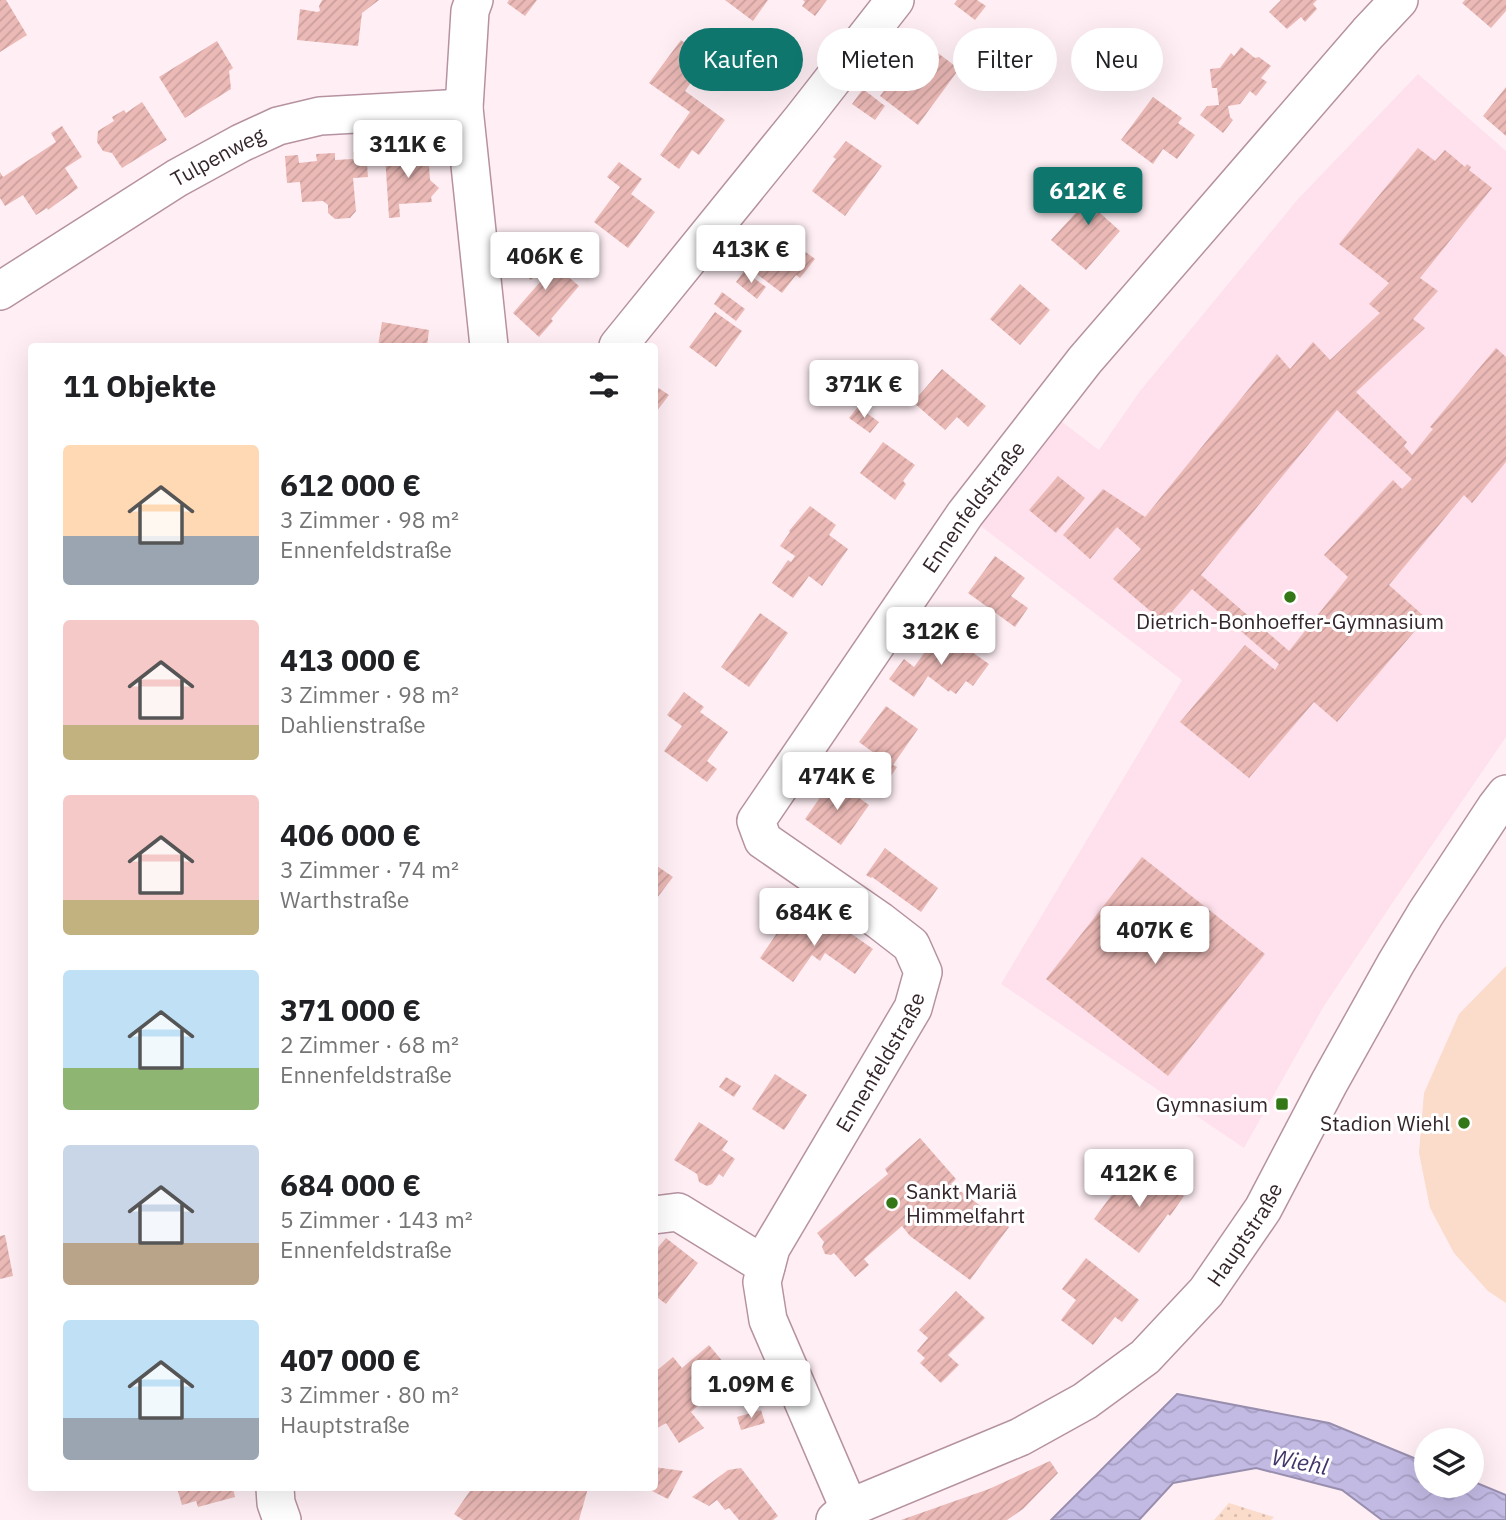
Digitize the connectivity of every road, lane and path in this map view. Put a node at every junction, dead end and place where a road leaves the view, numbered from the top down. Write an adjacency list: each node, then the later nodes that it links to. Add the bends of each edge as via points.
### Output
1 (474, 0): 4 (street)
2 (895, 0): 7 (street)
3 (1399, 0): 10 (street, Ennenfeldstraße, via 1045,409 965,514 756,821 763,840 911,946 923,972 913,1008 771,1248)
4 (464, 108): 5 (street, Tulpenweg, via 320,116 278,126 177,178); 6 (street)
5 (0, 291)
6 (489, 343)
7 (620, 343)
8 (1506, 794): 12 (street, Hauptstraße, via 1408,943 1263,1209 1206,1292 1145,1357 1085,1401 1020,1437)
9 (658, 1214): 10 (street, via 678,1212)
10 (766, 1266): 12 (street, Ennenfeldstraße, via 762,1282 768,1320)
11 (275, 1491): 13 (street)
12 (842, 1514)
13 (282, 1520)

